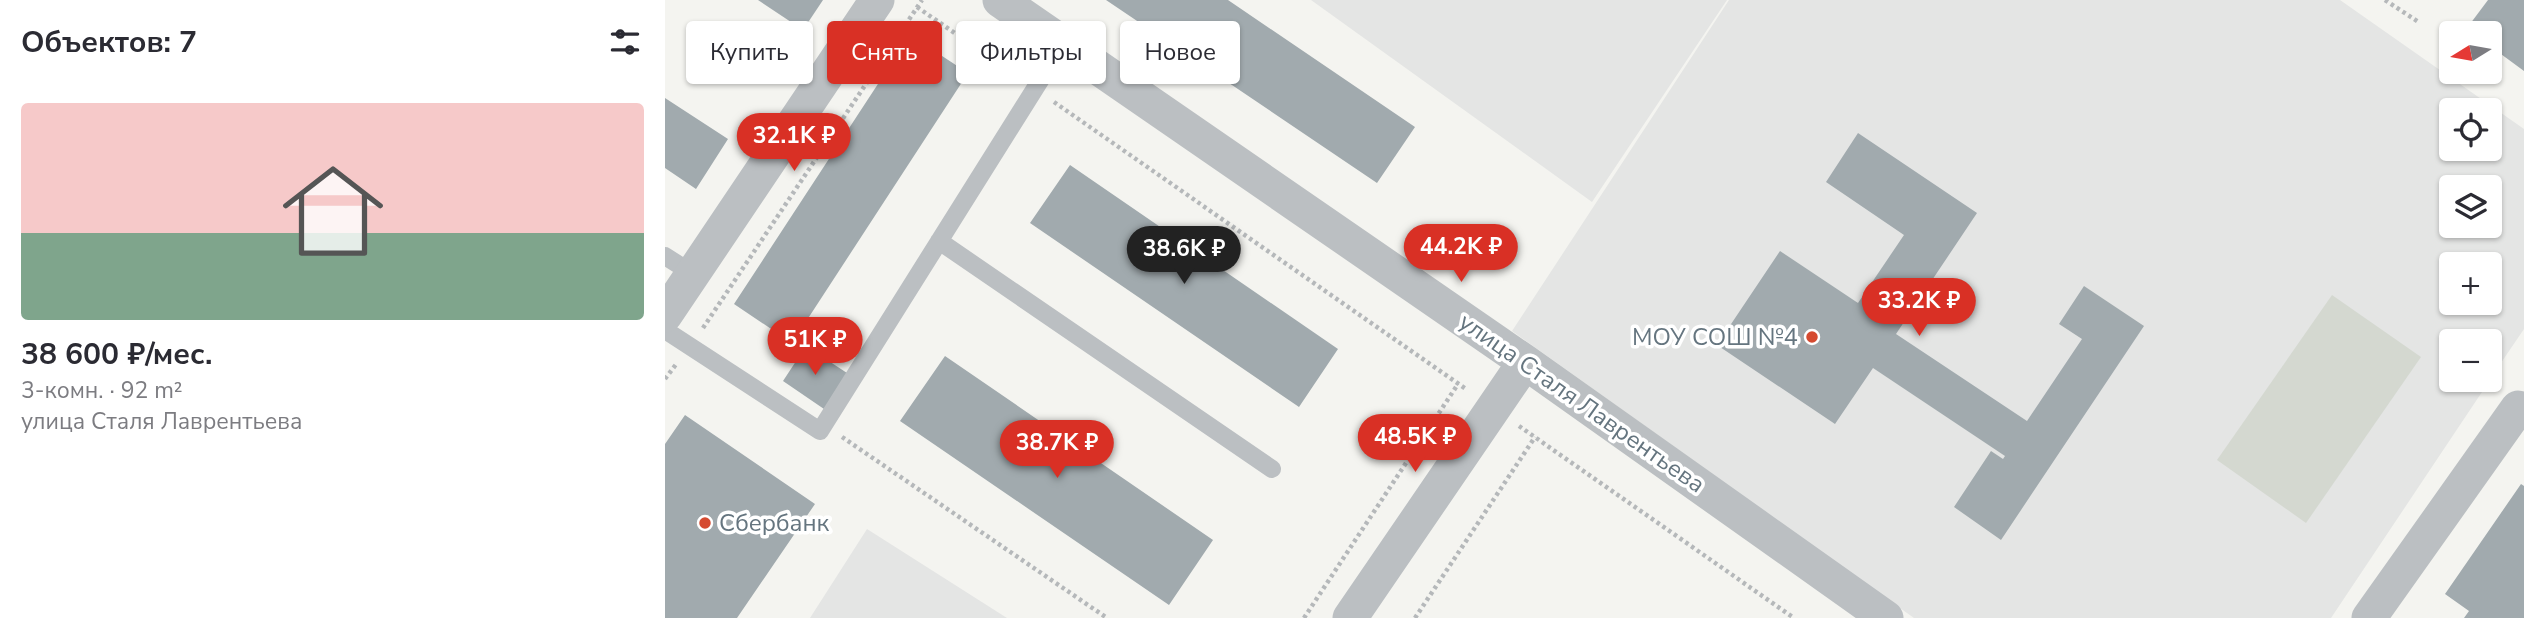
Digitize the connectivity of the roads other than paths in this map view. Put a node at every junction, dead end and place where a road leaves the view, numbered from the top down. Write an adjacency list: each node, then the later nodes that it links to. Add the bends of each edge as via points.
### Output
1 (877, 0): 7 (street)
2 (1000, 0): 3 (street, улица Сталя Лаврентьева)
3 (1030, 21)
4 (1106, 74): 10 (street, улица Сталя Лаврентьева)
5 (1038, 84): 6 (lane)
6 (939, 241): 9 (lane, via 820,431); 12 (lane)
7 (679, 265): 8 (street)
8 (665, 315)
9 (665, 330)
10 (1525, 362): 13 (street); 14 (street, улица Сталя Лаврентьева)
11 (2518, 408): 15 (street)
12 (1272, 469)
13 (1350, 618)
14 (1886, 618)
15 (2369, 618)

